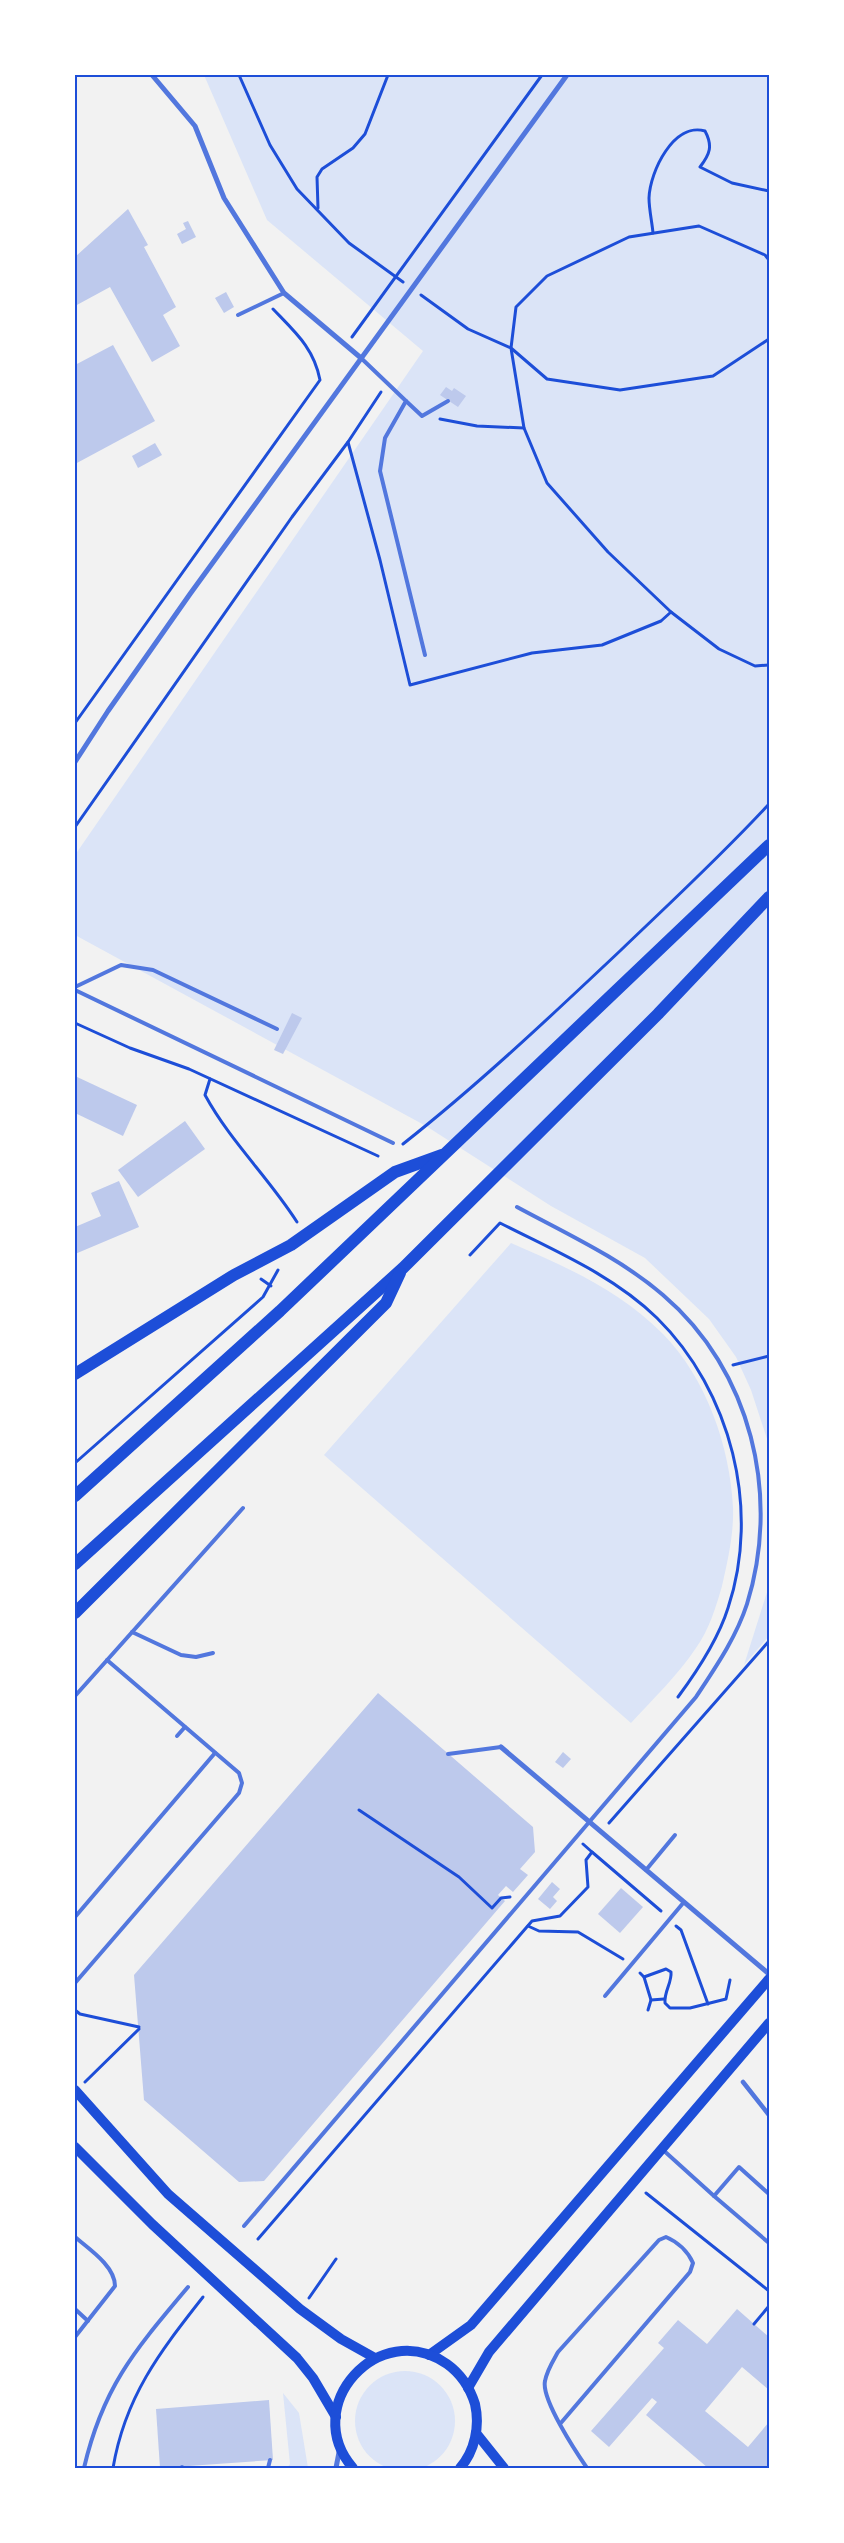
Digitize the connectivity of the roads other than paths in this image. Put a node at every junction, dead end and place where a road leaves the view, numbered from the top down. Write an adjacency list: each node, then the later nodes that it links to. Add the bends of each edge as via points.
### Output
1 (152, 75): 3 (street, via 195,126 224,198)
2 (567, 76): 5 (street)
3 (284, 293): 4 (lane); 5 (street)
4 (238, 315)
5 (361, 358): 7 (lane); 9 (street, via 190,594)
6 (448, 400): 7 (lane, via 422,416)
7 (406, 401): 8 (lane, via 385,438 380,471)
8 (424, 655)
9 (75, 762)
10 (769, 845): 15 (main road)
11 (769, 896): 17 (main road, via 658,1014)
12 (75, 988): 13 (lane, via 121,965 153,970); 14 (lane)
13 (277, 1029)
14 (393, 1143)
15 (446, 1153): 18 (main road, via 395,1172 290,1245 234,1275); 19 (main road, via 280,1311)
16 (518, 1207): 32 (lane, via 631,1270 694,1325 723,1367 739,1398 753,1441 759,1489 756,1571 730,1644 696,1696)
17 (402, 1268): 21 (main road); 22 (main road, via 386,1303)
18 (75, 1374)
19 (75, 1496)
20 (244, 1508): 23 (lane)
21 (75, 1564)
22 (75, 1613)
23 (132, 1632): 24 (lane, via 181,1655 196,1657); 25 (lane)
24 (213, 1653)
25 (107, 1660): 26 (lane); 27 (lane)
26 (75, 1696)
27 (185, 1727): 28 (lane); 30 (lane)
28 (177, 1736)
29 (501, 1747): 31 (lane); 32 (street)
30 (216, 1753): 36 (lane); 39 (lane, via 239,1773 242,1783 239,1793)
31 (448, 1754)
32 (591, 1821): 34 (street); 49 (lane)
33 (675, 1835): 34 (lane)
34 (646, 1870): 35 (street)
35 (684, 1902): 37 (street); 40 (lane)
36 (75, 1916)
37 (769, 1974)
38 (769, 1979): 56 (main road, via 470,2325)
39 (75, 1983)
40 (605, 1996)
41 (769, 2023): 46 (main road)
42 (743, 2082): 44 (street)
43 (78, 2088): 57 (main road, via 168,2194 300,2309)
44 (769, 2115)
45 (75, 2147): 59 (main road, via 152,2224 297,2358)
46 (662, 2149): 48 (lane); 58 (main road, via 490,2352)
47 (769, 2194): 48 (lane, via 739,2167)
48 (714, 2196): 51 (lane)
49 (244, 2226)
50 (75, 2237): 54 (lane, via 101,2260 115,2281 115,2286)
51 (769, 2243)
52 (188, 2287): 64 (lane, via 140,2344 108,2394)
53 (75, 2309): 54 (lane)
54 (88, 2322): 55 (lane)
55 (75, 2337)
56 (429, 2354): 57 (main road, via 402,2351); 58 (main road, via 452,2368)
57 (375, 2358): 59 (main road, via 348,2382 339,2399)
58 (468, 2388): 61 (main road, via 476,2410)
59 (336, 2416): 62 (main road)
60 (560, 2424): 60 (lane, via 690,2272 693,2264 690,2256 673,2240 666,2237 659,2240 558,2352 544,2382); 70 (lane)
61 (476, 2432): 68 (main road); 69 (main road)
62 (340, 2447): 66 (street); 67 (main road)
63 (270, 2460): 65 (lane)
64 (84, 2468)
65 (268, 2468)
66 (336, 2468)
67 (353, 2468)
68 (460, 2468)
69 (504, 2468)
70 (587, 2468)

